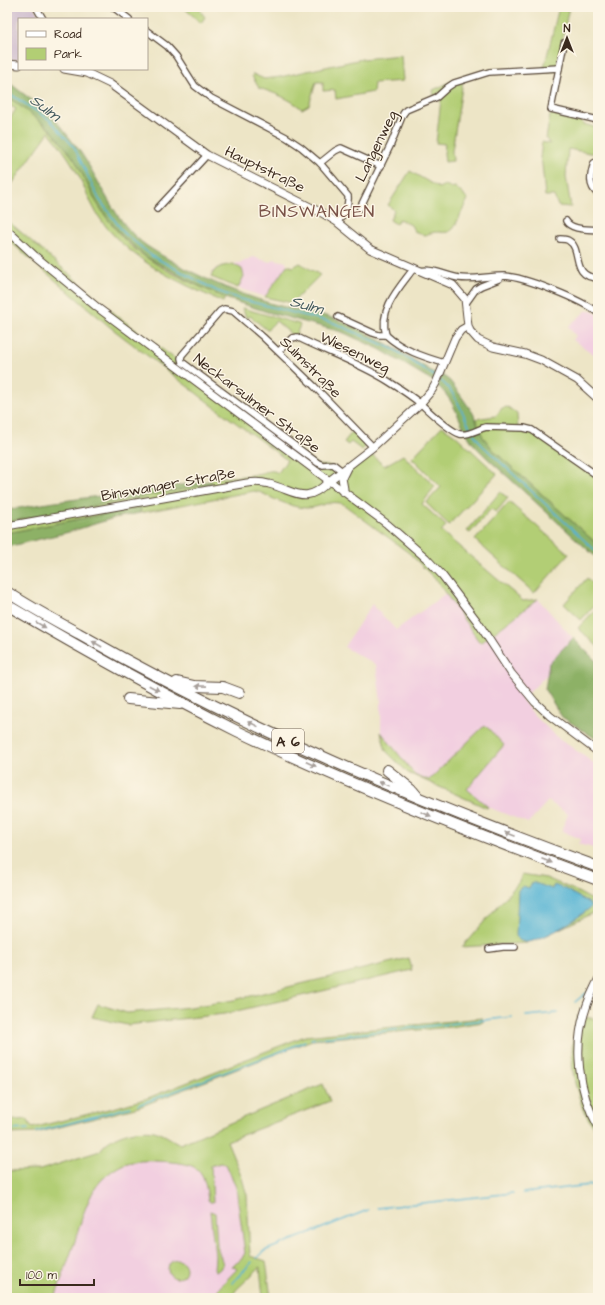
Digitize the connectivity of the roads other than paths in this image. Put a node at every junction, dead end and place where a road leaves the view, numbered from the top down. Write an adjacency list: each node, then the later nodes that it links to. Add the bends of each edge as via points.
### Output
1 (36, 7): 3 (street)
2 (113, 7): 4 (street)
3 (42, 18)
4 (128, 18)
5 (148, 32): 14 (street, via 176,56 201,91 286,137)
6 (564, 43): 9 (street)
7 (7, 64): 8 (main road)
8 (18, 65)
9 (559, 68): 11 (street, via 551,109); 15 (street, Langenweg, via 489,72 454,83 437,97 405,112)
10 (80, 70): 12 (main road, Hauptstraße, via 110,84)
11 (598, 120)
12 (206, 155): 18 (street); 20 (main road, Hauptstraße)
13 (598, 161): 16 (street, via 594,163 590,178 593,189)
14 (320, 163): 15 (street, via 341,148); 20 (street, via 348,196 345,212)
15 (381, 166): 17 (street, Langenweg)
16 (598, 194)
17 (360, 208)
18 (157, 209)
19 (566, 220): 22 (street, via 573,227)
20 (337, 222): 24 (main road, Hauptstraße, via 370,249)
21 (7, 230): 41 (main road, via 98,308)
22 (598, 230)
23 (560, 239): 26 (street, via 572,244 584,273 589,277)
24 (417, 269): 25 (street, via 470,279); 27 (main road, Hauptstraße, via 453,285); 32 (street, via 390,302 384,322)
25 (504, 276): 27 (street, via 481,286); 29 (street, via 567,296)
26 (598, 278)
27 (466, 303): 31 (main road)
28 (228, 310): 33 (street, Sulmstraße, via 233,311); 39 (street, Neckarsulmer Straße, via 220,310 182,355 182,362 318,463 333,464)
29 (596, 311)
30 (338, 317): 32 (street, via 373,333)
31 (468, 326): 34 (main road, via 455,338); 35 (main road, via 474,336 483,343 533,356 577,380)
32 (386, 335): 34 (street, via 421,356)
33 (279, 351): 36 (street, Wiesenweg, via 292,338 297,337 368,370); 37 (street, Sulmstraße)
34 (444, 363): 36 (main road, via 432,390)
35 (598, 399)
36 (420, 404): 37 (main road); 40 (street, via 456,432 464,435 480,428 528,428)
37 (372, 447): 38 (main road)
38 (348, 466): 39 (main road); 42 (main road, via 342,478)
39 (342, 471): 41 (main road)
40 (598, 476)
41 (329, 481): 42 (main road); 43 (main road, Binswanger Straße, via 321,490 310,495 294,493 268,483 247,482)
42 (342, 491): 50 (main road, via 387,524 426,558 458,596 526,692 550,716)
43 (7, 526)
44 (7, 592): 46 (highway, A 6, one-way to 44)
45 (7, 605): 49 (highway, A 6, one-way to 49)
46 (159, 678): 47 (highway, one-way to 46, via 223,687 194,686); 52 (highway, A 6, one-way to 46, via 304,749)
47 (239, 693)
48 (128, 699): 49 (highway)
49 (188, 705): 54 (highway, A 6, one-way to 54, via 238,731 351,782)
50 (598, 752)
51 (387, 770): 52 (highway)
52 (420, 799): 53 (highway, A 6, one-way to 52)
53 (598, 867)
54 (598, 880)
55 (515, 947): 56 (street)
56 (489, 949)
57 (598, 980): 58 (main road, via 585,1010 579,1060 583,1086)
58 (598, 1126)

